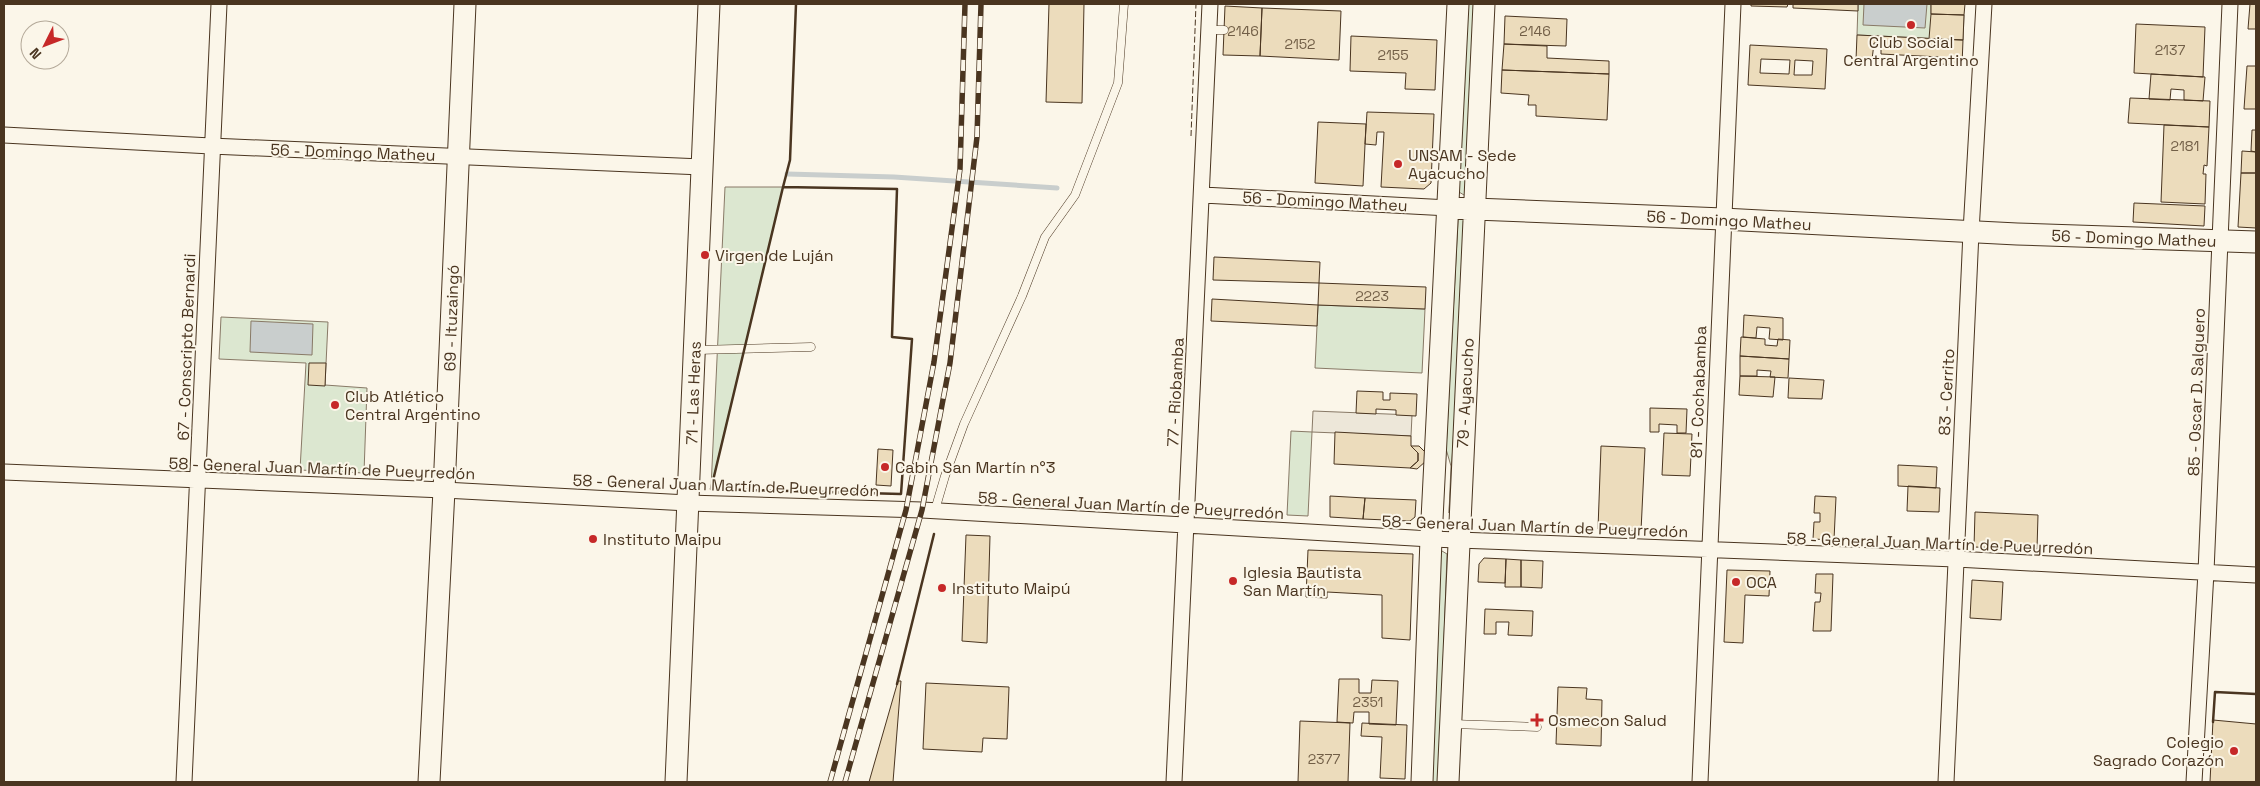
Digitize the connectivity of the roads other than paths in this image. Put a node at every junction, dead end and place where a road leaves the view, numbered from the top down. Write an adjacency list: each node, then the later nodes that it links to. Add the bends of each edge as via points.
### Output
1 (219, 4): 12 (street, 67 - Conscripto Bernardi)
2 (465, 4): 13 (street, 69 - Ituzaingó)
3 (709, 4): 14 (street, 71 - Las Heras)
4 (1124, 4): 28 (lane, via 1118,83 1075,195 1045,237 964,424)
5 (1210, 4): 15 (street, 77 - Riobamba, via 1216,30)
6 (1458, 4): 16 (street, 79 - Ayacucho)
7 (1484, 4): 17 (street, 79 - Ayacucho)
8 (1733, 4): 18 (street, 81 - Cochabamba)
9 (1984, 4): 19 (street, 83 - Cerrito)
10 (2230, 4): 20 (street, 85 - Oscar D. Salguero)
11 (4, 135): 12 (street, 56 - Domingo Matheu)
12 (211, 146): 13 (street, 56 - Domingo Matheu); 25 (street, 67 - Conscripto Bernardi)
13 (457, 156): 14 (street, 56 - Domingo Matheu); 26 (street, 69 - Ituzaingó)
14 (702, 167): 23 (street, 71 - Las Heras)
15 (1203, 195): 16 (street, 56 - Domingo Matheu); 29 (street, 77 - Riobamba)
16 (1449, 208): 17 (street, 56 - Domingo Matheu); 30 (street, 79 - Ayacucho)
17 (1474, 208): 18 (street, 56 - Domingo Matheu); 31 (street, 79 - Ayacucho)
18 (1722, 219): 19 (street, 56 - Domingo Matheu); 32 (street, 81 - Cochabamba)
19 (1971, 232): 20 (street, 56 - Domingo Matheu); 33 (street, 83 - Cerrito)
20 (2219, 241): 21 (street, 56 - Domingo Matheu); 34 (street, 85 - Oscar D. Salguero)
21 (2256, 242)
22 (811, 347): 23 (lane)
23 (695, 350): 27 (street, 71 - Las Heras)
24 (4, 472): 25 (street, 58 - General Juan Martín de Pueyrredón)
25 (198, 481): 26 (street, 58 - General Juan Martín de Pueyrredón); 38 (street, 67 - Conscripto Bernardi)
26 (444, 490): 27 (street, 58 - General Juan Martín de Pueyrredón); 39 (street, 69 - Ituzaingó)
27 (688, 503): 28 (street, 58 - General Juan Martín de Pueyrredón); 40 (street, 71 - Las Heras)
28 (935, 510): 29 (street, 58 - General Juan Martín de Pueyrredón)
29 (1186, 526): 30 (street, 58 - General Juan Martín de Pueyrredón); 41 (street, 77 - Riobamba)
30 (1431, 540): 31 (street, 58 - General Juan Martín de Pueyrredón); 42 (street, 79 - Ayacucho)
31 (1458, 541): 32 (street, 58 - General Juan Martín de Pueyrredón); 36 (street, 79 - Ayacucho)
32 (1709, 551): 33 (street, 58 - General Juan Martín de Pueyrredón); 44 (street, 81 - Cochabamba)
33 (1956, 559): 34 (street, 58 - General Juan Martín de Pueyrredón); 45 (street, 83 - Cerrito)
34 (2206, 572): 35 (street, 58 - General Juan Martín de Pueyrredón); 46 (street, 85 - Oscar D. Salguero)
35 (2256, 575)
36 (1450, 724): 37 (lane); 43 (street, 79 - Ayacucho)
37 (1537, 727)
38 (184, 782)
39 (429, 782)
40 (676, 782)
41 (1174, 782)
42 (1422, 782)
43 (1448, 782)
44 (1700, 782)
45 (1946, 782)
46 (2194, 782)

